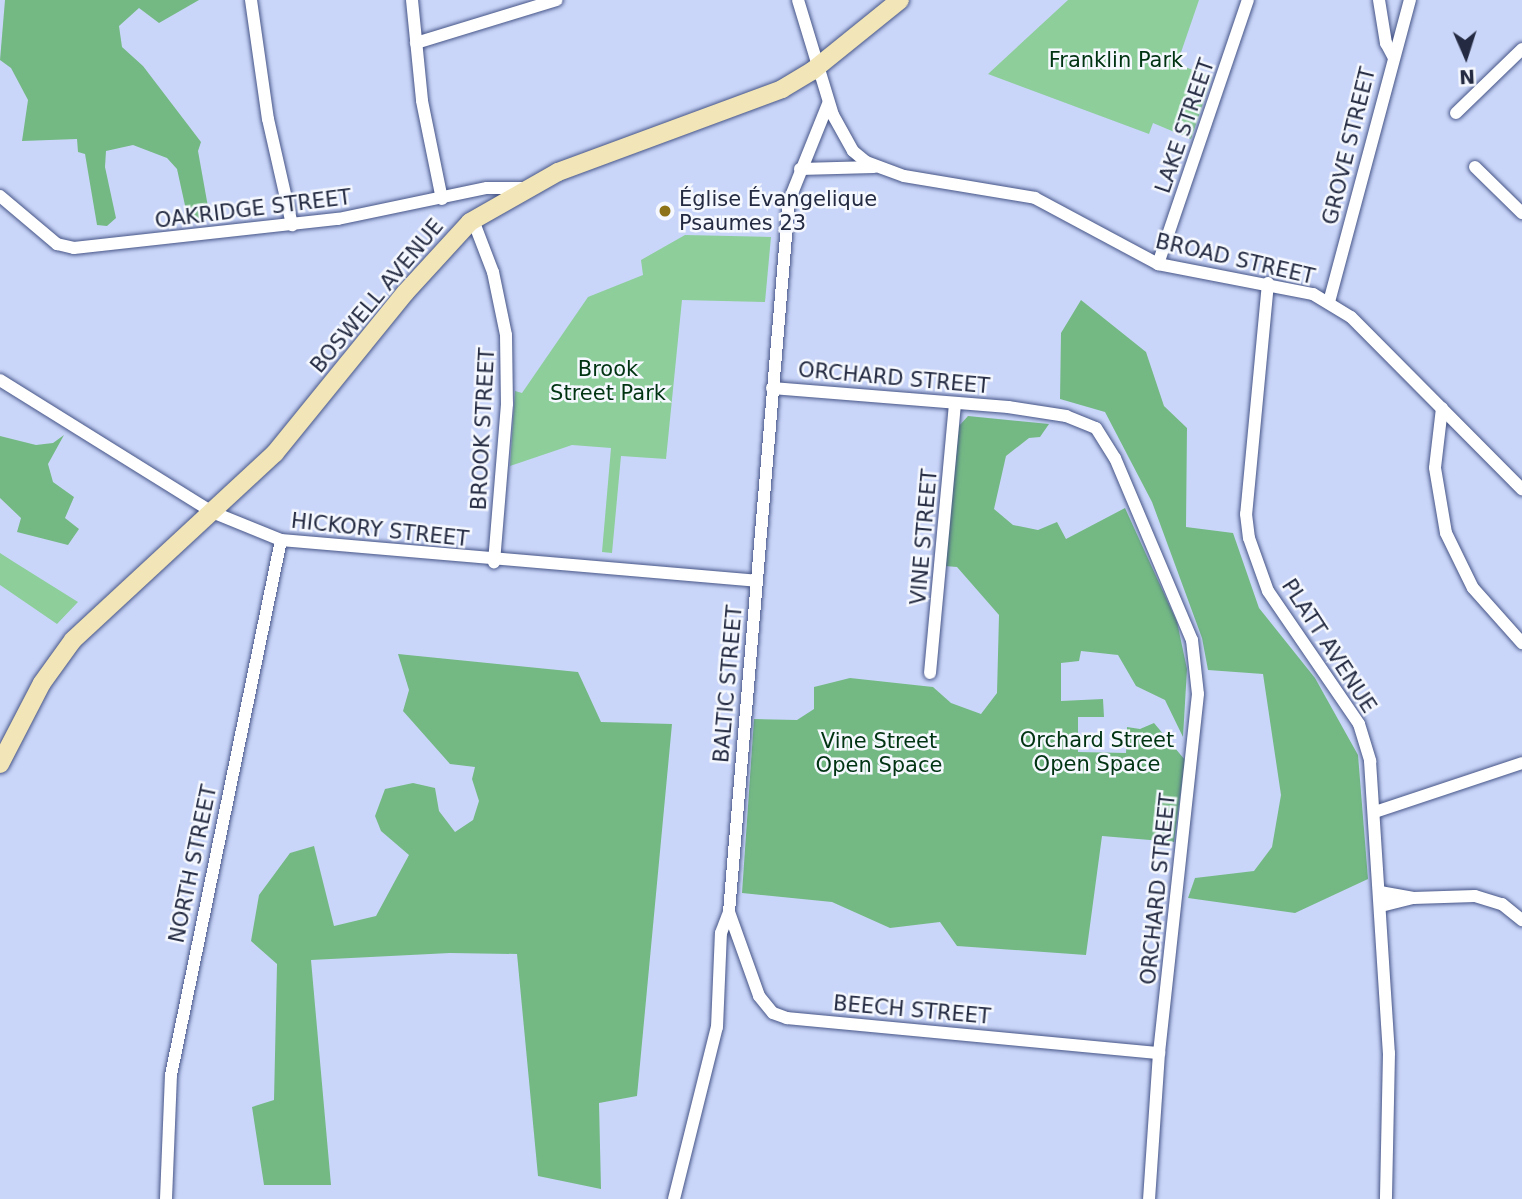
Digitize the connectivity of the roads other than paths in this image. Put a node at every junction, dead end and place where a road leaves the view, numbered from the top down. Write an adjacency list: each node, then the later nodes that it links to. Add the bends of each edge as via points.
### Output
1 (251, 0): 23 (street, via 266,111)
2 (412, 0): 9 (street)
3 (556, 0): 9 (street)
4 (799, 0): 12 (street)
5 (900, 0): 12 (street, BOSWELL AVENUE)
6 (1248, 0): 24 (street, LAKE STREET)
7 (1379, 0): 11 (street)
8 (1410, 0): 11 (street, GROVE STREET)
9 (416, 43): 20 (street)
10 (1522, 49): 14 (street)
11 (1392, 56): 26 (street, GROVE STREET)
12 (818, 67): 13 (street); 18 (street, BOSWELL AVENUE, via 754,102 595,158)
13 (828, 104): 15 (street, via 853,151); 17 (street, BALTIC STREET)
14 (1457, 113)
15 (875, 167): 17 (street); 24 (street, BROAD STREET, via 1035,198)
16 (1475, 167): 21 (street)
17 (800, 169): 28 (street, BALTIC STREET, via 788,209)
18 (526, 188): 20 (street, OAKRIDGE STREET, via 487,188); 22 (street, BOSWELL AVENUE)
19 (0, 195): 23 (street, OAKRIDGE STREET, via 57,244 70,248)
20 (442, 199): 23 (street, OAKRIDGE STREET)
21 (1522, 214)
22 (473, 220): 32 (street, BOSWELL AVENUE, via 425,268 283,444); 34 (street, BROOK STREET, via 493,272 506,335 507,404)
23 (292, 225)
24 (1158, 264): 25 (street, BROAD STREET)
25 (1269, 283): 26 (street, BROAD STREET); 40 (street, PLATT AVENUE, via 1246,514 1249,538 1268,591 1359,724 1370,761)
26 (1329, 302): 30 (street, BROAD STREET, via 1351,317)
27 (0, 380): 32 (street, HICKORY STREET)
28 (772, 388): 29 (street, ORCHARD STREET); 35 (street, BALTIC STREET)
29 (955, 403): 37 (street, VINE STREET); 46 (street, ORCHARD STREET, via 1066,416 1096,428 1115,458 1165,567 1192,640 1198,694)
30 (1441, 408): 31 (street, BROAD STREET); 36 (street, via 1435,468 1446,533 1473,587)
31 (1522, 489)
32 (212, 512): 33 (street, HICKORY STREET); 39 (street, BOSWELL AVENUE, via 73,640 42,683)
33 (281, 540): 34 (street, HICKORY STREET); 47 (street, NORTH STREET, via 171,1075)
34 (494, 562): 35 (street, HICKORY STREET)
35 (756, 581): 44 (street, BALTIC STREET)
36 (1522, 643)
37 (930, 673)
38 (1522, 763): 40 (street)
39 (0, 764)
40 (1375, 812): 41 (street, PLATT AVENUE)
41 (1380, 892): 42 (street); 43 (street, PLATT AVENUE)
42 (1413, 898): 43 (street); 45 (street, via 1484,897 1508,907)
43 (1381, 906): 50 (street, PLATT AVENUE, via 1389,1053)
44 (729, 912): 46 (street, BEECH STREET, via 759,996 773,1013 787,1018); 48 (street, BALTIC STREET, via 721,933 715,1037)
45 (1522, 920)
46 (1159, 1053): 49 (street, ORCHARD STREET)
47 (166, 1199)
48 (674, 1199)
49 (1149, 1199)
50 (1386, 1199)

